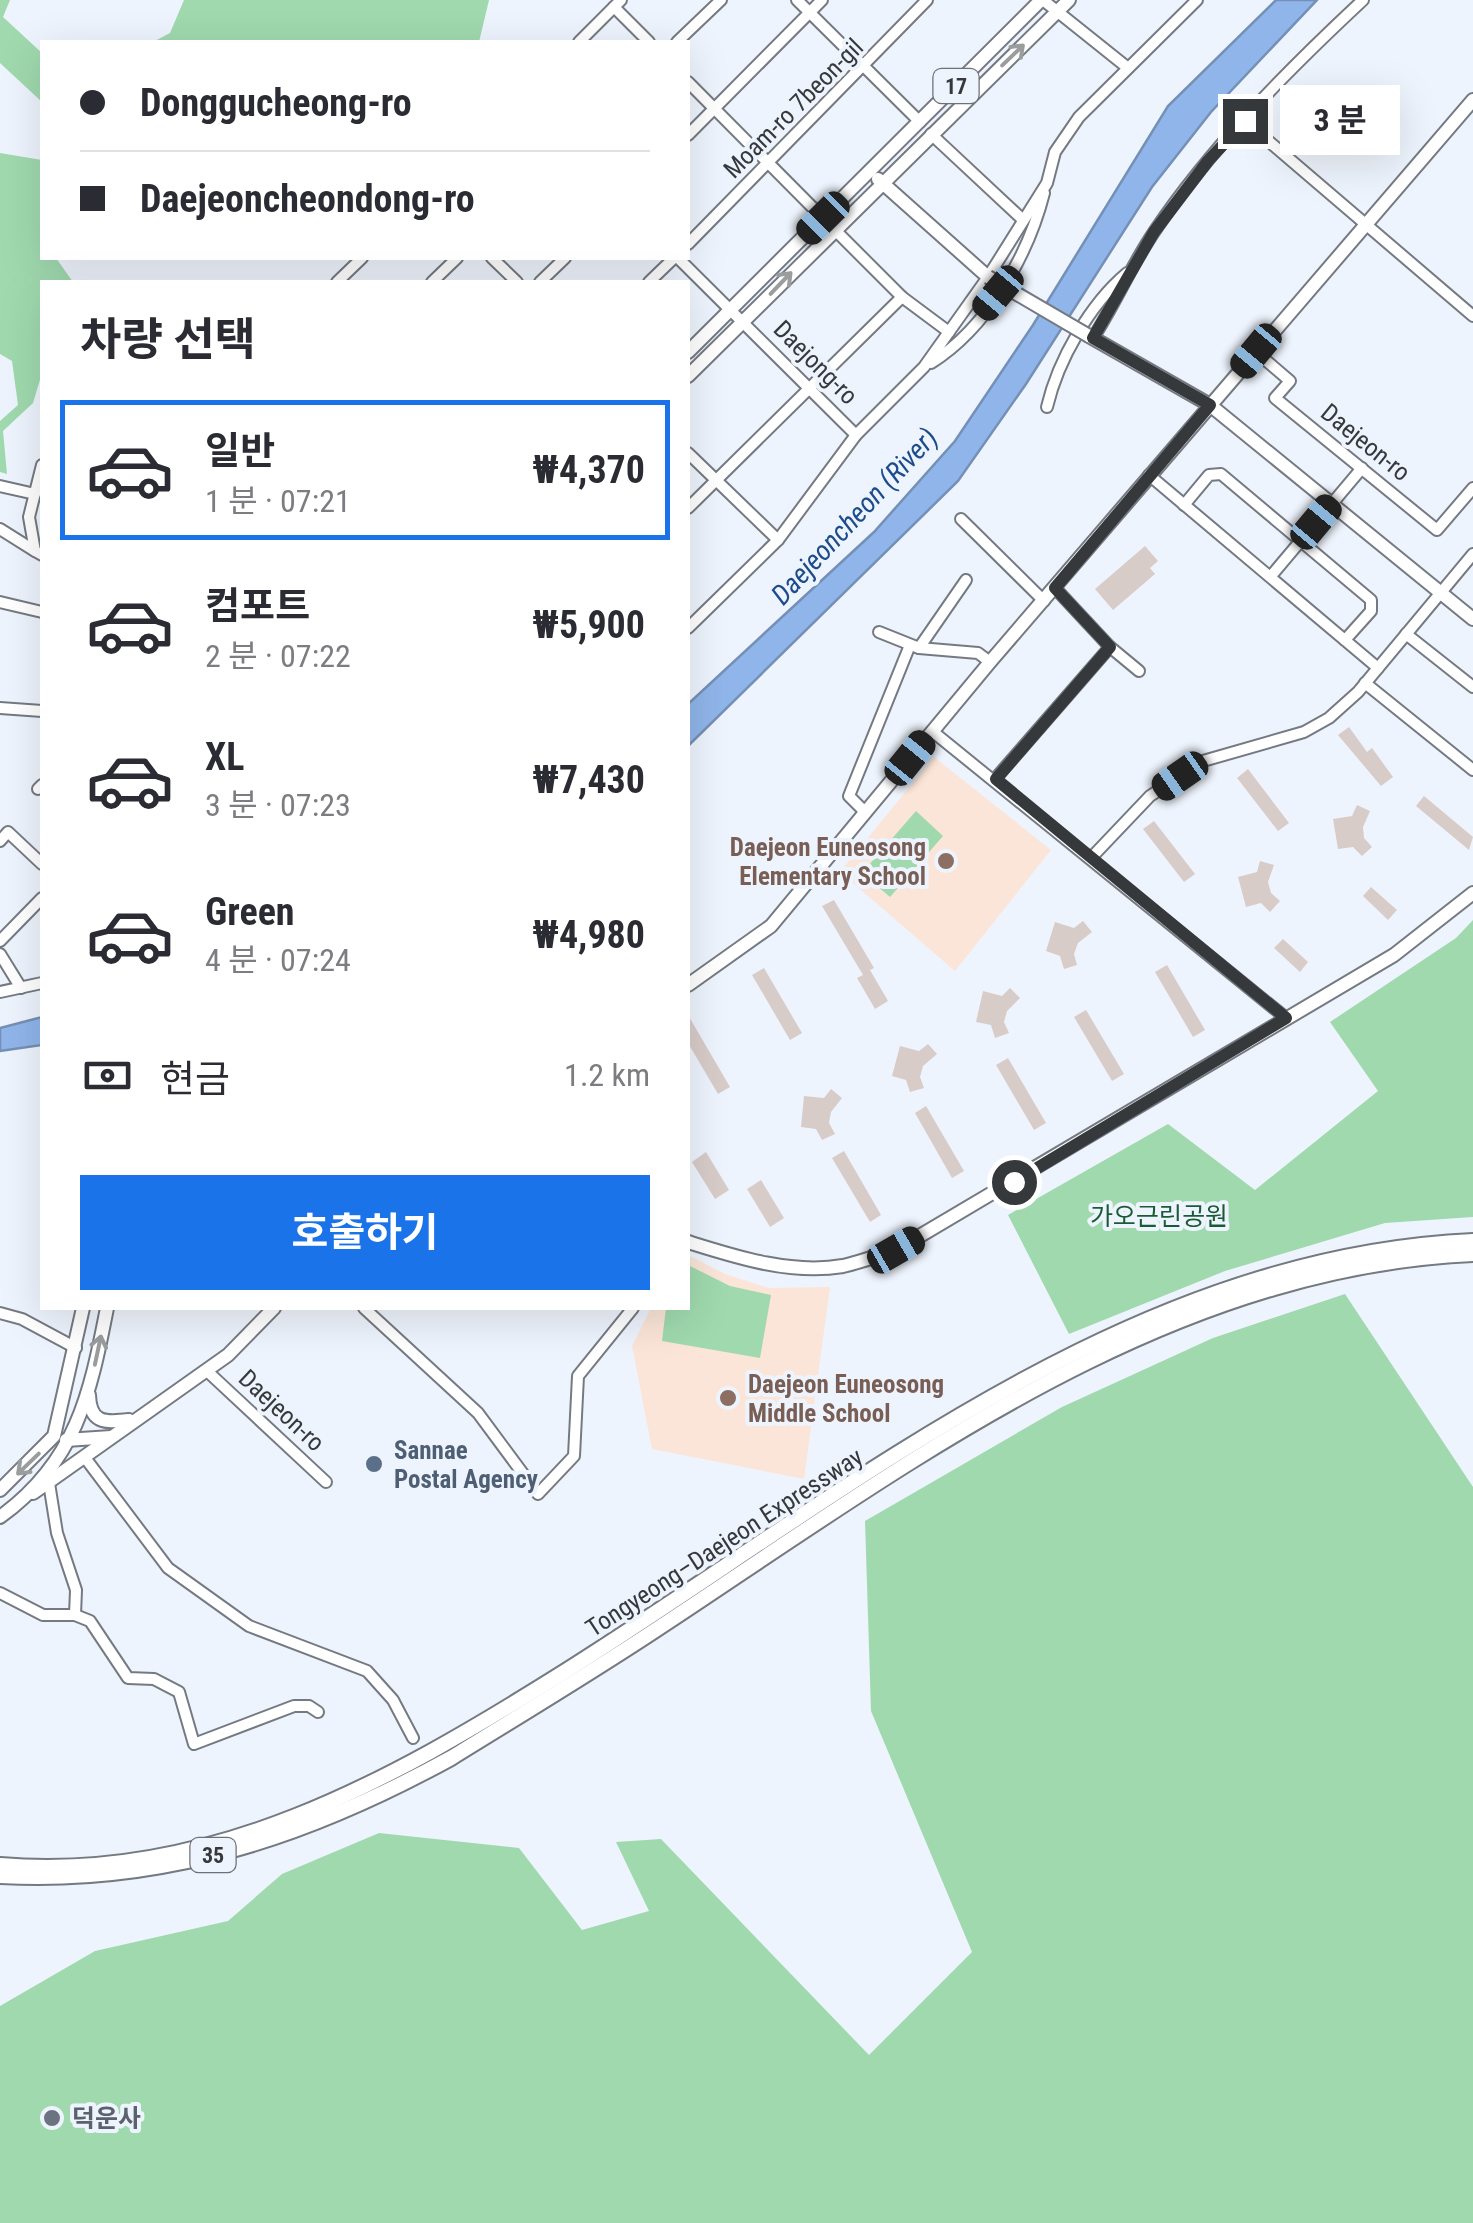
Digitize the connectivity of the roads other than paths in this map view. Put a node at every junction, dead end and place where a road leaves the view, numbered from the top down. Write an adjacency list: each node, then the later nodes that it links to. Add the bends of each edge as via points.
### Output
1 (721, 0): 14 (street)
2 (796, 0): 10 (street)
3 (822, 0): 10 (street)
4 (928, 0): 15 (street, Moam-ro 7beon-gil)
5 (1042, 0): 11 (street); 21 (main road, 17)
6 (1069, 0): 11 (main road, Daejong-ro / 17)
7 (1196, 0): 16 (street)
8 (1362, 0): 20 (street)
9 (618, 4): 12 (street); 13 (street)
10 (809, 12): 15 (street); 19 (street)
11 (1058, 12): 16 (street); 23 (main road, Daejong-ro / 17, one-way to 11)
12 (581, 40)
13 (647, 40)
14 (679, 40)
15 (862, 66): 21 (street); 24 (street, Moam-ro 7beon-gil)
16 (1128, 68): 27 (street, via 1079,117 1055,152)
17 (690, 84): 19 (street)
18 (1473, 100): 30 (main road)
19 (714, 108): 22 (street); 24 (street)
20 (1245, 121): 30 (street); 39 (street, via 1182,194)
21 (920, 122): 25 (main road, 17)
22 (690, 133)
23 (930, 134): 26 (main road, Daejong-ro / 17); 29 (street)
24 (767, 163): 28 (street); 32 (street, Moam-ro 7beon-gil)
25 (870, 171): 26 (main road); 28 (main road, 17)
26 (881, 182): 31 (main road, Daejong-ro / 17); 40 (main road)
27 (1047, 182): 29 (street); 54 (street, via 1030,235 998,293 967,332)
28 (823, 218): 47 (main road, 17)
29 (1022, 219): 40 (street)
30 (1363, 225): 48 (street); 53 (main road)
31 (834, 229): 46 (street); 49 (main road, Daejong-ro / 17, one-way to 31)
32 (690, 242)
33 (360, 260): 41 (street)
34 (456, 260): 42 (street)
35 (494, 260): 43 (street)
36 (563, 260): 44 (street)
37 (674, 260): 45 (street)
38 (678, 260): 47 (street, Daejong-ro)
39 (1131, 269): 51 (street); 58 (street, via 1071,345)
40 (988, 277): 50 (street); 51 (main road, bridge)
41 (339, 280)
42 (434, 280)
43 (515, 280)
44 (542, 280)
45 (651, 280)
46 (902, 296): 50 (street); 56 (street)
47 (732, 309): 49 (street, Daejong-ro); 52 (main road, 17)
48 (1473, 316)
49 (743, 322): 55 (main road, Daejong-ro / 17); 56 (street, Daejong-ro)
50 (948, 332): 54 (street)
51 (1091, 337): 57 (main road)
52 (690, 350)
53 (1256, 351): 57 (main road); 61 (street, Daejeon-ro, via 1290,381 1275,398)
54 (924, 367): 59 (street)
55 (690, 374)
56 (810, 387): 59 (street, Daejong-ro); 64 (street)
57 (1210, 405): 63 (main road); 68 (main road)
58 (1047, 407)
59 (856, 436): 73 (street)
60 (690, 455): 64 (street)
61 (1362, 468): 66 (street, Daejeon-ro, via 1437,530); 68 (street)
62 (40, 473): 67 (street)
63 (1149, 476): 69 (street); 79 (main road)
64 (716, 480): 70 (street); 73 (street)
65 (0, 486): 67 (street)
66 (1473, 488)
67 (35, 494): 75 (street, via 29,517)
68 (1332, 504): 74 (street); 80 (main road)
69 (1184, 505): 74 (street, via 1210,475 1221,474); 77 (street)
70 (690, 506)
71 (961, 518): 81 (street)
72 (0, 529): 75 (street)
73 (778, 540): 85 (street)
74 (1302, 540): 77 (street); 88 (street, via 1371,600 1371,611)
75 (39, 553)
76 (1473, 554): 80 (street)
77 (1271, 576): 88 (street)
78 (966, 580): 89 (street)
79 (1055, 588): 81 (main road); 90 (street)
80 (1440, 592): 84 (main road); 87 (street)
81 (1044, 601): 91 (main road)
82 (0, 602): 83 (street)
83 (40, 612)
84 (1473, 619)
85 (690, 626)
86 (879, 632): 89 (street)
87 (1406, 634): 92 (street); 95 (street)
88 (1345, 640): 92 (street)
89 (914, 646): 91 (street, via 978,653); 101 (street, via 849,796)
90 (1110, 647): 93 (street); 100 (street)
91 (990, 662): 98 (main road)
92 (1378, 668): 94 (street)
93 (1139, 671)
94 (1365, 683): 99 (street); 103 (street, via 1322,724 1203,761 1131,814)
95 (1473, 688)
96 (0, 708): 97 (street)
97 (40, 711)
98 (932, 731): 100 (street); 101 (main road)
99 (1473, 770)
100 (996, 779): 103 (street)
101 (865, 812): 110 (main road, via 771,926)
102 (4, 837): 104 (street)
103 (1092, 858): 113 (street)
104 (40, 863)
105 (1473, 893): 113 (main road, via 1394,955)
106 (40, 900): 107 (street)
107 (0, 941)
108 (0, 954): 111 (street)
109 (40, 983): 111 (street)
110 (690, 984)
111 (21, 988): 112 (street)
112 (0, 992)
113 (1286, 1018): 115 (main road, via 896,1250 841,1266 794,1267)
114 (1473, 1241): 140 (highway, Tongyeong–Daejeon Expressway / 35, via 1323,1260 1121,1329 993,1397 783,1528)
115 (690, 1243)
116 (1473, 1254): 140 (highway, Tongyeong–Daejeon Expressway / 35, via 1328,1273 1126,1341 1014,1400 662,1626)
117 (83, 1310): 123 (main road)
118 (106, 1310): 125 (main road, one-way to 118)
119 (272, 1310): 124 (main road, Daejeon-ro)
120 (366, 1310): 121 (street, via 478,1413 538,1494 574,1456 578,1376)
121 (631, 1310)
122 (0, 1312): 123 (street)
123 (76, 1348): 127 (main road)
124 (207, 1371): 126 (main road, Daejeon-ro); 131 (street, Daejeon-ro)
125 (89, 1392): 126 (main road, via 96,1419); 129 (main road)
126 (132, 1420): 128 (main road, Daejeon-ro)
127 (54, 1436): 129 (main road); 133 (main road, one-way to 133)
128 (113, 1436): 129 (main road); 130 (main road, Daejeon-ro)
129 (69, 1442): 134 (main road)
130 (86, 1459): 132 (main road, Daejeon-ro); 139 (street, via 168,1568 276,1639 367,1671)
131 (326, 1482)
132 (49, 1483): 134 (main road, Daejeon-ro); 137 (street, via 76,1590)
133 (0, 1490)
134 (33, 1493): 135 (main road)
135 (0, 1517)
136 (0, 1593): 137 (street, via 43,1615)
137 (75, 1615): 138 (street, via 90,1621 128,1678 154,1679 179,1692 194,1744 294,1706)
138 (318, 1712)
139 (414, 1738)
140 (449, 1752): 141 (highway, Tongyeong–Daejeon Expressway / 35)
141 (412, 1772): 142 (highway, Tongyeong–Daejeon Expressway / 35, via 254,1831 143,1862 47,1870); 143 (highway, Tongyeong–Daejeon Expressway / 35, via 358,1806 150,1872)
142 (0, 1865)
143 (0, 1876)

